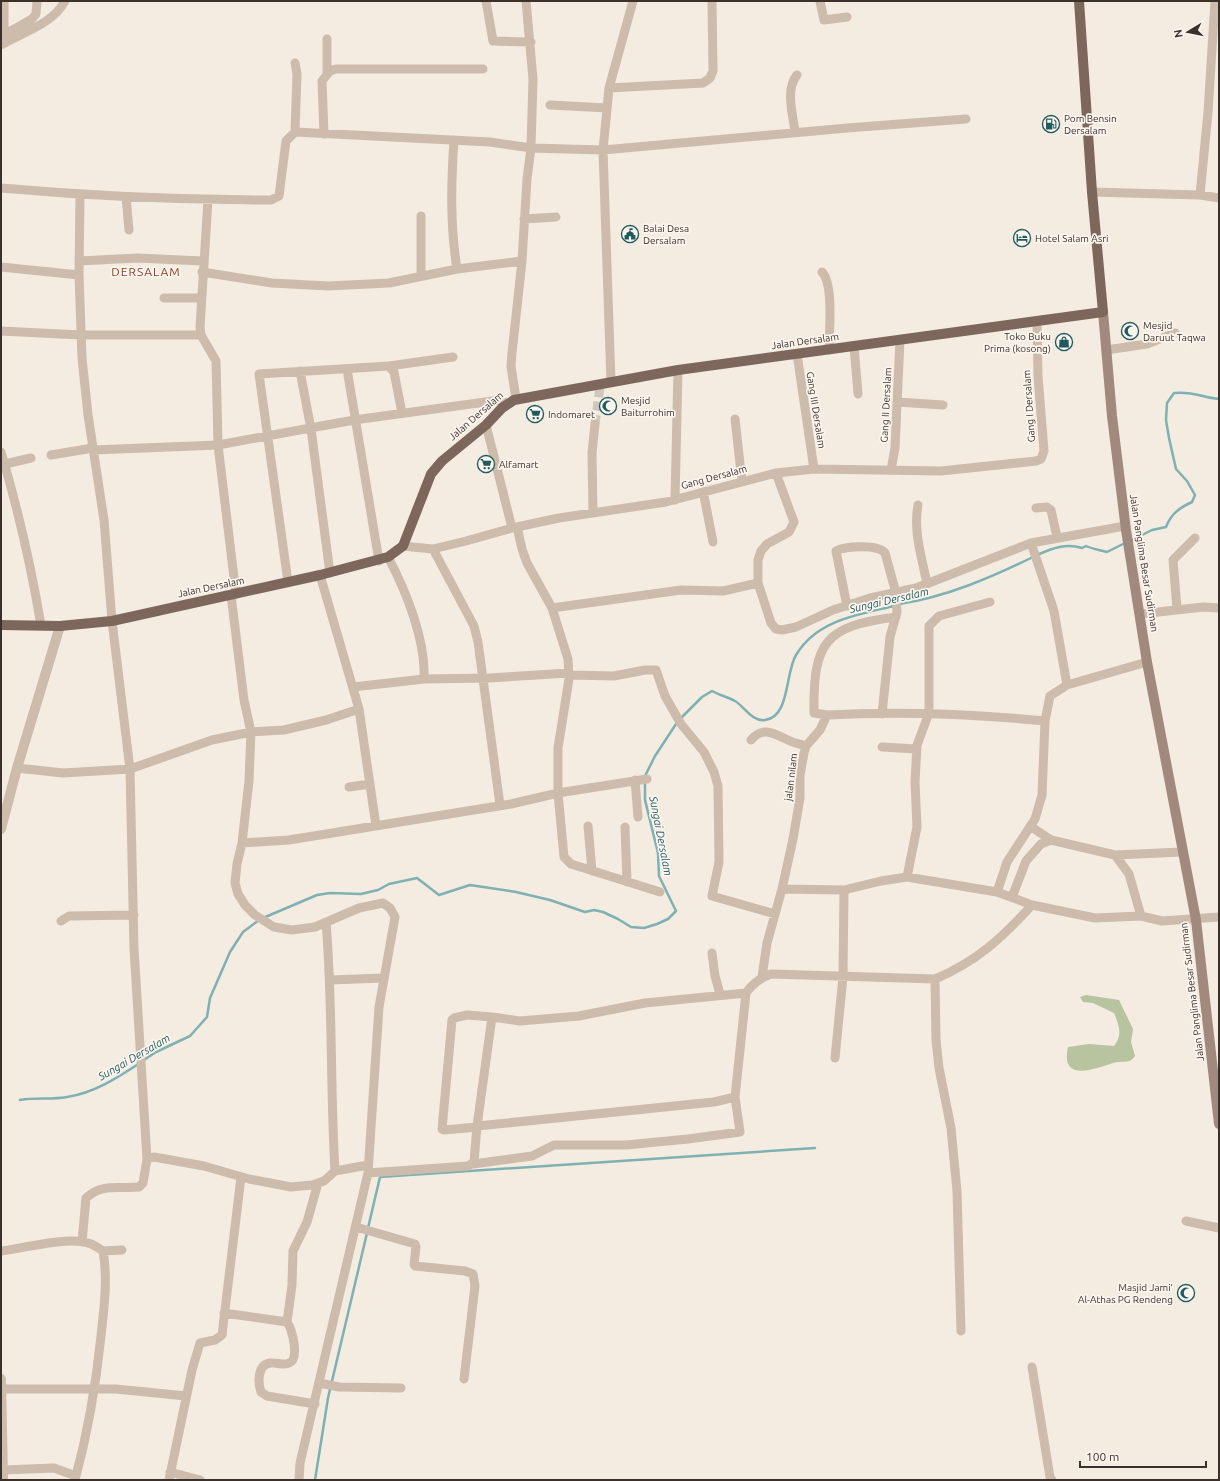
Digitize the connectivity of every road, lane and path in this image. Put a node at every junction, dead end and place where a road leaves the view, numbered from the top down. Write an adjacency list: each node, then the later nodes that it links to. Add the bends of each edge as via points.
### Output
1 (4, 1): 12 (street)
2 (65, 1): 15 (street, via 49,20)
3 (486, 1): 14 (street, via 493,41)
4 (526, 1): 14 (street)
5 (633, 1): 21 (street)
6 (712, 1): 21 (street, via 713,71 710,78 703,83)
7 (820, 1): 11 (street, via 824,20)
8 (1079, 1): 32 (main road, Jalan Panglima Besar Sudirman)
9 (1215, 1): 18 (street)
10 (38, 2): 12 (street, via 36,14 32,19)
11 (847, 16)
12 (2, 36)
13 (327, 39): 19 (street)
14 (531, 42): 29 (street)
15 (1, 45)
16 (295, 63): 25 (street)
17 (483, 69): 19 (street, via 342,69 332,70)
18 (1215, 72): 34 (street)
19 (327, 74): 27 (street, via 322,81)
20 (797, 75): 26 (street, via 793,80 791,94)
21 (609, 88): 23 (street)
22 (550, 105): 23 (street)
23 (607, 108): 30 (street)
24 (966, 119): 26 (street)
25 (295, 132): 27 (street); 37 (street, via 286,142 279,196 271,200)
26 (795, 132): 30 (street)
27 (324, 134): 28 (street)
28 (454, 140): 29 (street); 46 (street, via 450,209)
29 (531, 148): 30 (street); 40 (street)
30 (603, 150): 69 (street)
31 (1, 188): 33 (street)
32 (1092, 192): 34 (street); 53 (main road, Jalan Panglima Besar Sudirman)
33 (80, 195): 35 (street); 42 (street)
34 (1200, 195): 36 (street)
35 (126, 197): 37 (street); 41 (street)
36 (1219, 198)
37 (208, 200): 43 (street)
38 (421, 216): 50 (street)
39 (556, 217): 40 (street)
40 (524, 219): 44 (street)
41 (129, 230)
42 (79, 261): 43 (street, via 137,258); 49 (street)
43 (203, 261): 47 (street)
44 (522, 261): 46 (street); 71 (street, via 511,366)
45 (1, 267): 49 (street)
46 (457, 269): 50 (street)
47 (202, 272): 50 (street, via 272,283 328,286 389,283); 52 (street)
48 (822, 272): 61 (street, via 827,279 829,294)
49 (79, 275): 57 (street)
50 (421, 276)
51 (164, 298): 52 (street)
52 (201, 298): 58 (street)
53 (1103, 312): 54 (main road, Jalan Dersalam); 62 (main road, Jalan Panglima Besar Sudirman)
54 (1037, 322): 59 (main road, Jalan Dersalam); 86 (street, Gang I Dersalam, via 1044,451 1041,459)
55 (1, 331): 57 (street)
56 (1175, 333): 62 (street, via 1147,344)
57 (81, 335): 58 (street); 82 (street)
58 (201, 335): 81 (street, via 216,360)
59 (900, 340): 60 (main road, Jalan Dersalam); 72 (street, Gang II Dersalam)
60 (854, 346): 61 (main road, Jalan Dersalam); 70 (street)
61 (829, 350): 63 (main road, Jalan Dersalam)
62 (1106, 350): 98 (main road, Jalan Panglima Besar Sudirman)
63 (797, 354): 67 (main road, Jalan Dersalam); 88 (street, Gang III Dersalam)
64 (453, 357): 65 (street)
65 (389, 366): 66 (street); 74 (street, via 394,372)
66 (347, 369): 68 (street); 76 (street)
67 (678, 370): 69 (main road, Jalan Dersalam); 93 (street)
68 (300, 371): 79 (street); 80 (street, via 259,374)
69 (611, 382): 71 (main road, Jalan Dersalam)
70 (858, 394)
71 (512, 402): 74 (street, via 500,400); 78 (main road, Jalan Dersalam)
72 (897, 402): 73 (street); 89 (street, Gang II Dersalam, via 895,448)
73 (943, 405)
74 (402, 413): 76 (street)
75 (735, 419): 91 (street)
76 (354, 420): 79 (street); 105 (street)
77 (595, 424): 96 (street, via 592,460)
78 (486, 425): 97 (street); 102 (main road, Jalan Dersalam, via 442,461 431,474)
79 (311, 429): 80 (street); 106 (street)
80 (267, 436): 81 (street); 107 (street)
81 (218, 445): 82 (street); 110 (street)
82 (93, 449): 84 (street); 119 (street, via 104,520)
83 (1, 452): 87 (street)
84 (51, 455)
85 (31, 458): 87 (street)
86 (1036, 461): 89 (street, Gang Dersalam, via 941,471)
87 (5, 464): 121 (street, via 30,561)
88 (814, 469): 89 (street, Gang Dersalam); 90 (street, Gang Dersalam)
89 (891, 470)
90 (776, 473): 91 (street, Gang Dersalam); 108 (street, via 794,522 789,532 767,544 761,551 758,560)
91 (742, 481): 92 (street, Gang Dersalam)
92 (703, 491): 93 (street, Gang Dersalam); 101 (street)
93 (675, 500): 96 (street, Gang Dersalam)
94 (918, 505): 109 (street, via 917,532)
95 (1036, 508): 99 (street, via 1047,507 1051,510)
96 (593, 513): 97 (street, Gang Dersalam)
97 (515, 528): 103 (street, Gang Dersalam); 114 (street, via 527,563)
98 (1126, 528): 99 (street); 118 (main road, Jalan Panglima Besar Sudirman)
99 (1057, 537): 104 (street)
100 (1195, 538): 116 (street, via 1173,560)
101 (713, 542)
102 (402, 546): 103 (street, Gang Dersalam); 105 (main road, Jalan Dersalam)
103 (433, 548): 126 (street, via 474,626)
104 (1033, 548): 109 (street); 127 (street, via 1054,611)
105 (384, 559): 106 (main road, Jalan Dersalam); 125 (street, via 400,579 419,638 425,667)
106 (325, 574): 107 (main road, Jalan Dersalam); 128 (street)
107 (288, 582): 110 (main road, Jalan Dersalam)
108 (758, 583): 113 (street, via 770,623 776,629 796,627); 114 (street, via 723,591 681,590)
109 (928, 584): 111 (street)
110 (234, 594): 119 (main road, Jalan Dersalam); 134 (street, via 242,686)
111 (896, 597): 113 (street); 113 (street, via 883,550 869,547 839,550 836,551 836,556); 117 (street)
112 (990, 602): 130 (street, via 939,616 930,626)
113 (847, 606)
114 (552, 608): 124 (street, via 562,636)
115 (1219, 608): 116 (street)
116 (1177, 610): 118 (street)
117 (897, 614): 131 (street, via 890,637); 132 (street, via 852,626 834,634 824,644 818,657 813,691 814,713)
118 (1140, 614): 123 (main road, Jalan Panglima Besar Sudirman)
119 (112, 621): 122 (main road, Jalan Dersalam); 140 (street)
120 (1, 625): 121 (main road, Jalan Dersalam)
121 (41, 625): 122 (main road, Jalan Dersalam)
122 (60, 626): 139 (street)
123 (1147, 662): 127 (street); 155 (main road, Jalan Panglima Besar Sudirman)
124 (569, 674): 126 (street); 145 (street, via 558,748); 166 (street, via 614,676 656,670 665,696 681,724 704,752 714,772 719,795 719,862 712,896)
125 (424, 678): 126 (street); 128 (street)
126 (484, 678): 146 (street)
127 (1067, 685): 133 (street, via 1050,696)
128 (353, 687): 129 (street)
129 (359, 709): 134 (street, via 284,730); 143 (street)
130 (929, 713): 131 (street); 133 (street, via 983,715); 138 (street)
131 (882, 714): 132 (street)
132 (826, 715): 136 (street, jalan nilam, via 820,730)
133 (1045, 722): 150 (street, via 1042,795)
134 (251, 732): 140 (street, via 212,740); 154 (street, via 249,781)
135 (751, 740): 136 (street, via 761,732 769,731)
136 (806, 746): 160 (street, jalan nilam, via 793,840)
137 (882, 747): 138 (street)
138 (916, 749): 158 (street, via 917,827)
139 (17, 768): 140 (street, via 63,773); 152 (street)
140 (130, 769): 167 (street)
141 (648, 779): 142 (street)
142 (635, 780): 145 (street); 147 (street)
143 (370, 784): 144 (street); 148 (street)
144 (349, 787)
145 (558, 792): 146 (street); 157 (street, via 564,857 571,864)
146 (500, 806): 148 (street)
147 (638, 817)
148 (376, 826): 154 (street, via 289,840)
149 (588, 826): 157 (street)
150 (1030, 826): 153 (street); 163 (street, via 1008,862)
151 (625, 827): 159 (street)
152 (1, 829)
153 (1051, 840): 156 (street); 164 (street, via 1041,844 1026,862)
154 (242, 842): 172 (street, via 236,864 235,883 245,905 255,915 274,926 292,930)
155 (1182, 852): 156 (street); 170 (main road, Jalan Panglima Besar Sudirman)
156 (1115, 855): 168 (street, via 1129,874)
157 (592, 871): 159 (street)
158 (907, 877): 161 (street); 163 (street)
159 (627, 882): 162 (street)
160 (782, 889): 161 (street); 166 (street, jalan nilam)
161 (844, 890): 175 (street)
162 (660, 892)
163 (997, 892): 164 (street)
164 (1012, 897): 165 (street)
165 (1032, 906): 168 (street, via 1095,918); 177 (street, via 1007,933 983,953 959,969)
166 (775, 914): 174 (street, jalan nilam)
167 (134, 915): 171 (street, via 69,916); 186 (street)
168 (1141, 916): 170 (street, via 1162,921)
169 (1219, 917): 170 (street)
170 (1196, 920): 184 (main road, Jalan Panglima Besar Sudirman)
171 (61, 921)
172 (326, 922): 176 (street, via 359,908 383,903 390,908 395,916); 178 (street)
173 (712, 952): 180 (street)
174 (762, 977): 175 (street, via 771,974); 179 (street)
175 (843, 977): 177 (street); 182 (street)
176 (384, 978): 178 (street); 188 (street, via 379,1007)
177 (935, 979): 201 (street, via 936,1040 951,1128 957,1191)
178 (330, 980): 189 (street, via 331,1108)
179 (746, 993): 180 (street); 183 (street)
180 (720, 994): 181 (street, via 645,1003 579,1016 520,1020)
181 (492, 1017): 185 (street); 185 (street, via 464,1015 452,1020 442,1129)
182 (834, 1058)
183 (735, 1097): 185 (street, via 714,1102); 187 (street, via 740,1132 626,1145 554,1145 532,1156)
184 (1219, 1124)
185 (477, 1127): 187 (street)
186 (147, 1159): 190 (street, via 154,1157 204,1166); 195 (street, via 143,1183 139,1187 94,1190 86,1198)
187 (473, 1164): 188 (street)
188 (368, 1169): 189 (street); 193 (street)
189 (335, 1172): 191 (street)
190 (241, 1177): 191 (street, via 291,1187); 199 (street)
191 (318, 1183): 200 (street, via 307,1222 293,1251 292,1290)
192 (1186, 1221): 194 (street)
193 (359, 1228): 203 (street, via 415,1244 415,1266 466,1271 473,1274 475,1286); 204 (street)
194 (1219, 1228)
195 (82, 1242): 197 (street, via 62,1242); 198 (street, via 94,1244)
196 (122, 1250): 198 (street)
197 (1, 1251)
198 (103, 1251): 207 (street, via 106,1269 105,1297)
199 (224, 1313): 200 (street); 208 (street, via 222,1335 215,1340 200,1343)
200 (287, 1322): 209 (street, via 293,1338 292,1362 271,1363 264,1367 259,1379 261,1392 266,1396)
201 (961, 1331)
202 (1032, 1367): 215 (street)
203 (464, 1379)
204 (322, 1383): 206 (street, via 336,1387); 209 (street)
205 (2, 1384): 207 (street); 210 (street)
206 (401, 1388)
207 (96, 1389): 208 (street, via 148,1391); 212 (street)
208 (186, 1396): 211 (street)
209 (315, 1404): 214 (street, via 300,1463)
210 (2, 1476): 212 (street, via 54,1468)
211 (170, 1476): 213 (street)
212 (76, 1478)
213 (200, 1480)
214 (299, 1480)
215 (1052, 1480)

